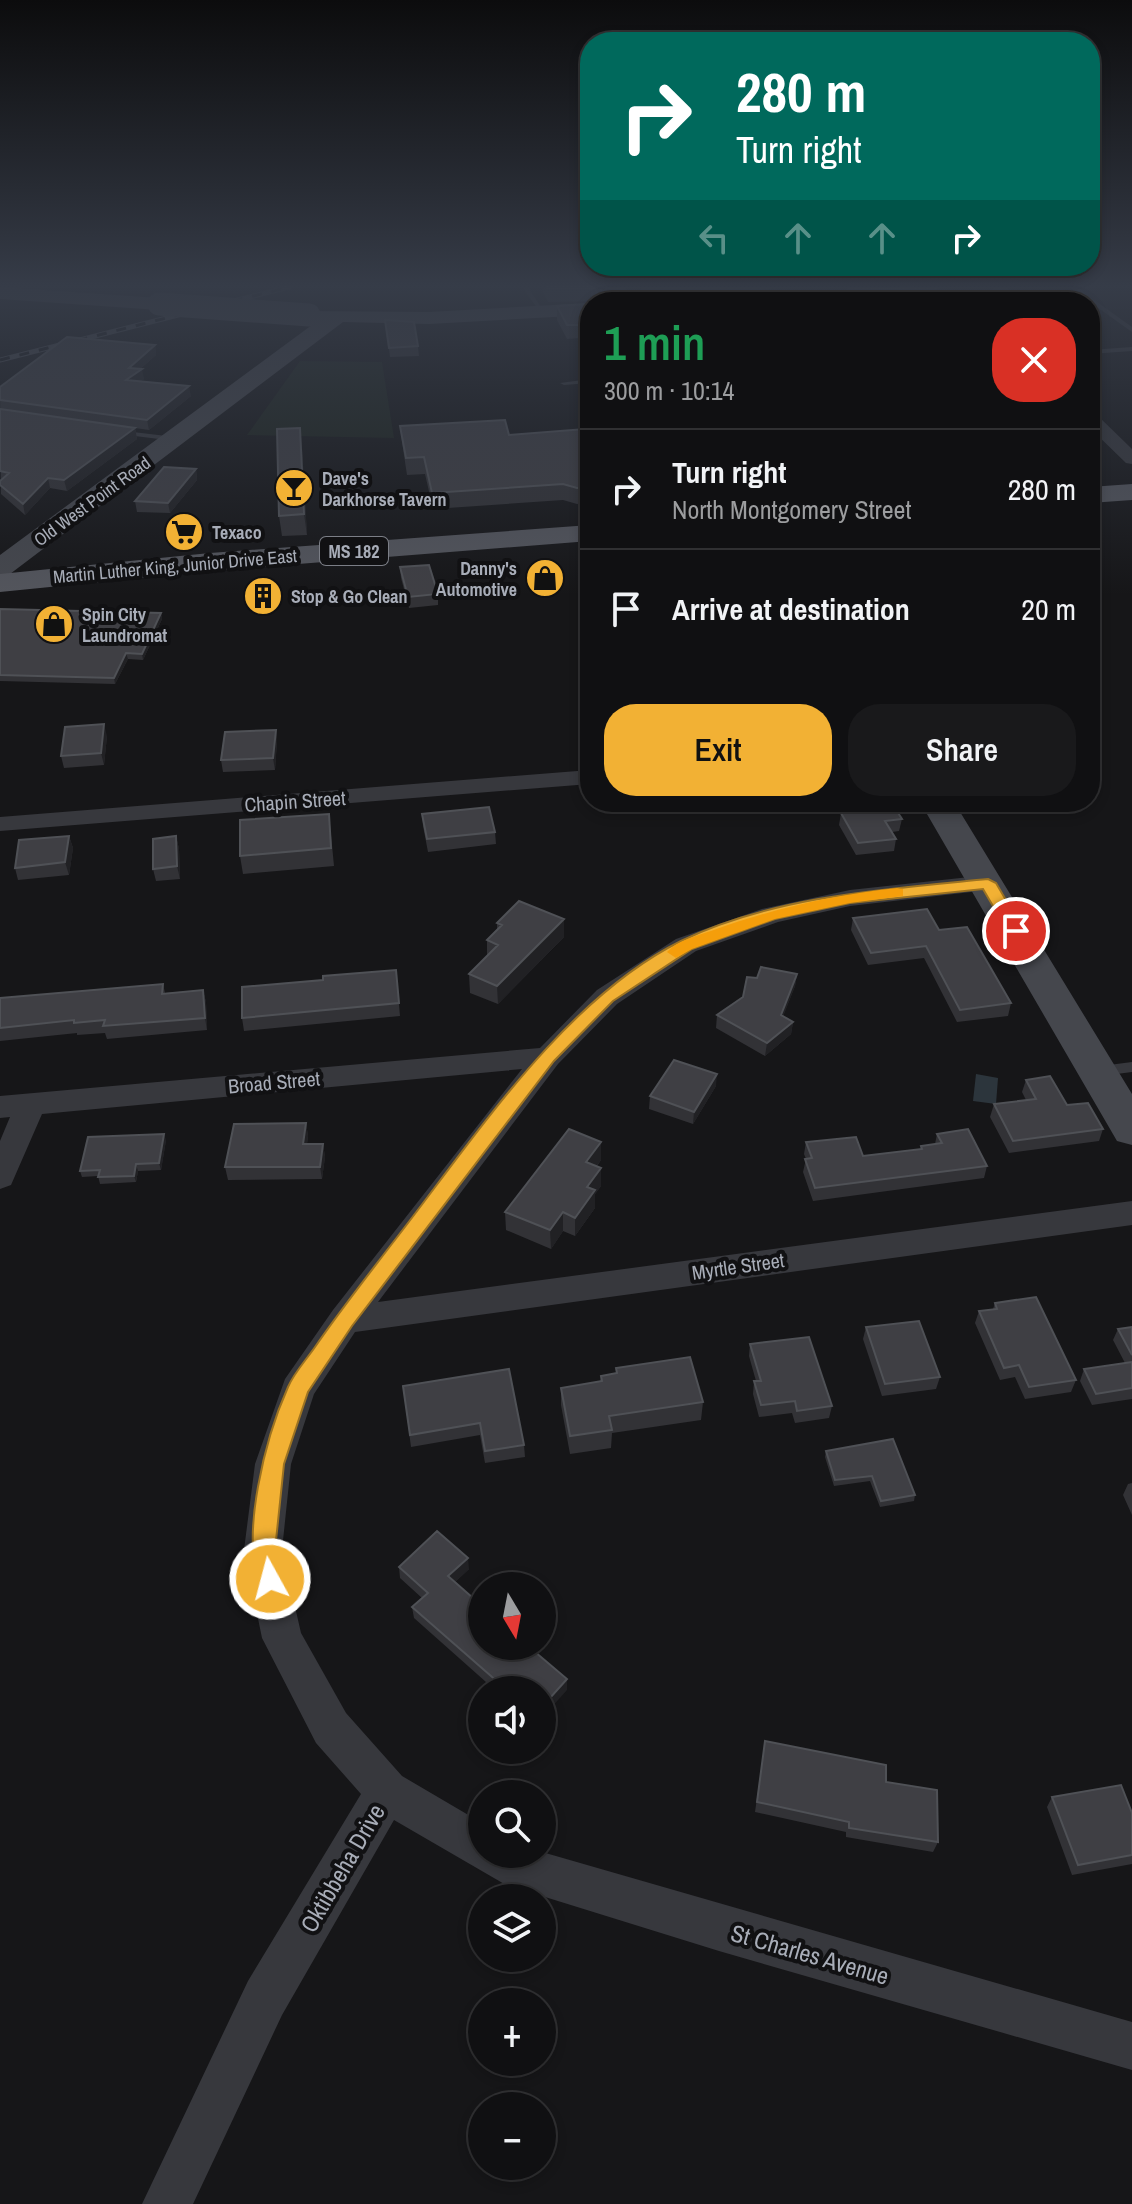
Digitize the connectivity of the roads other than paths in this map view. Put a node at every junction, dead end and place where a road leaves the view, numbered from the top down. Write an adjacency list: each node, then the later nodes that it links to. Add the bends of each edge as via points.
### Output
1 (240, 390): 4 (street, Old West Point Road)
2 (1100, 428): 5 (street)
3 (104, 431): 4 (lane)
4 (175, 439): 9 (street, Old West Point Road)
5 (1132, 459)
6 (1132, 492): 7 (main road)
7 (1100, 494)
8 (580, 534): 10 (main road, Martin Luther King, Junior Drive East / MS 182)
9 (0, 568)
10 (0, 583)
11 (580, 778): 13 (street, Chapin Street)
12 (943, 812): 14 (street)
13 (0, 824)
14 (988, 883): 15 (street, Oktibbeha Drive, via 821,903 686,945 607,997); 16 (street)
15 (548, 1057): 17 (street, Broad Street); 22 (street, Oktibbeha Drive)
16 (1115, 1070): 19 (street)
17 (31, 1104): 18 (street, Broad Street); 20 (street)
18 (0, 1107)
19 (1132, 1130)
20 (0, 1177)
21 (1132, 1213): 22 (street, Myrtle Street)
22 (345, 1320): 23 (street, Oktibbeha Drive, via 298,1389 273,1464 263,1550 282,1638 331,1728)
23 (387, 1791): 24 (street); 27 (street, Oktibbeha Drive, via 265,1998)
24 (468, 1840)
25 (522, 1868): 26 (street, St Charles Avenue)
26 (1132, 2046)
27 (167, 2204)

